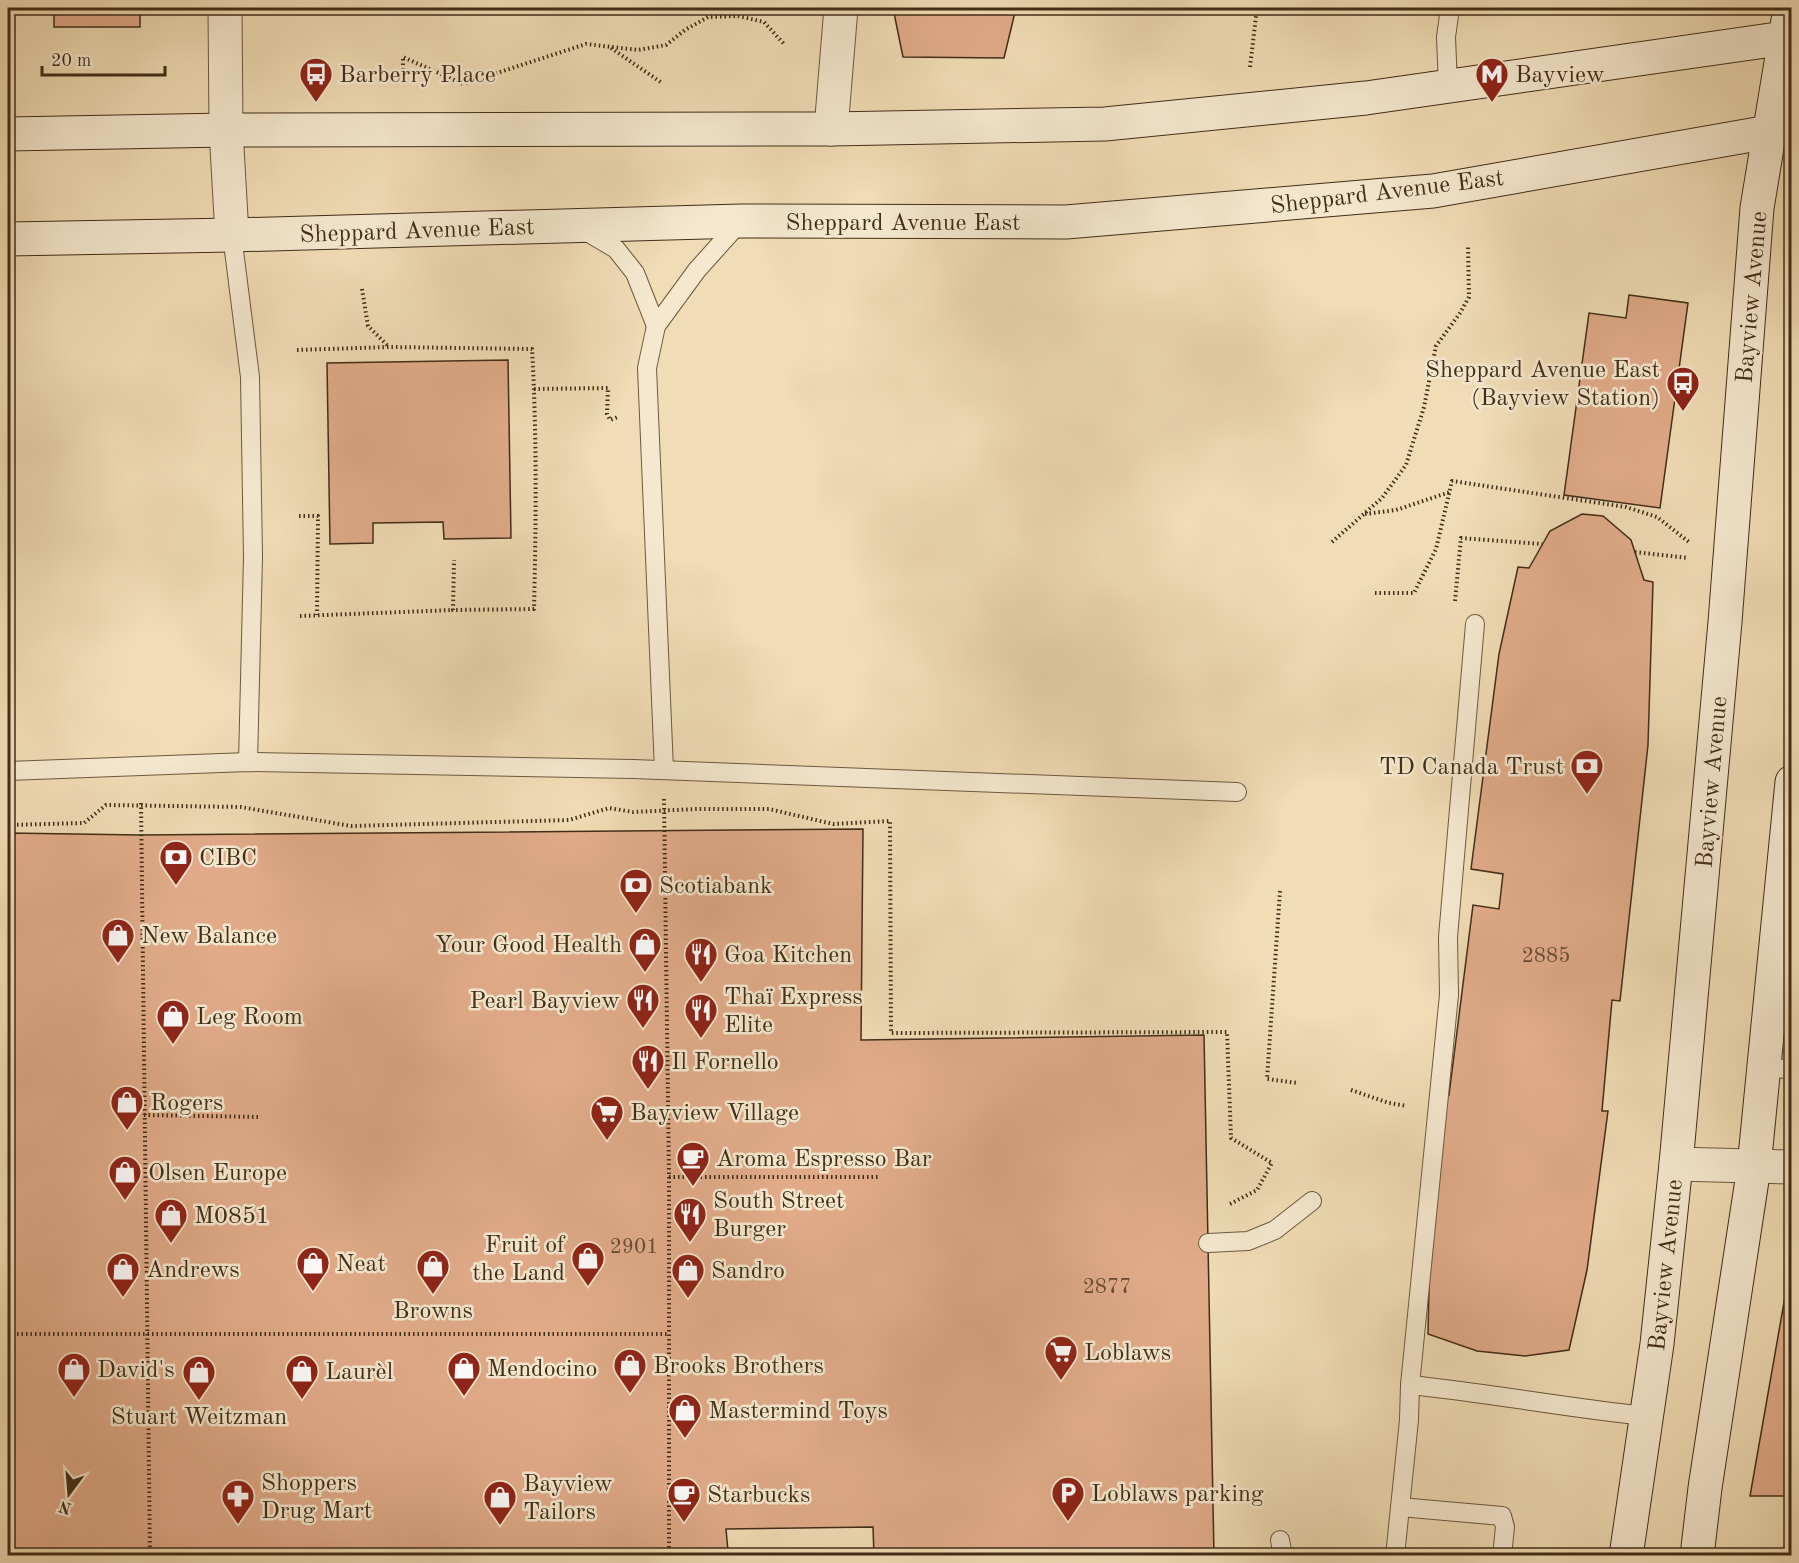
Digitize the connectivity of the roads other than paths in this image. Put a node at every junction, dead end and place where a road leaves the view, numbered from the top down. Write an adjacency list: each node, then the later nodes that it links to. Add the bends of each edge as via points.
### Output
1 (225, 8): 7 (main road)
2 (841, 8): 6 (main road)
3 (1450, 8): 5 (lane, via 1446,37)
4 (1789, 27): 5 (main road); 8 (main road, Bayview Avenue)
5 (1448, 86): 6 (main road, via 1105,124)
6 (831, 129): 7 (main road)
7 (226, 130): 9 (main road); 12 (main road)
8 (1780, 130): 10 (main road, Sheppard Avenue East, via 1433,191 1066,222); 22 (main road, Bayview Avenue, via 1757,208 1725,622)
9 (8, 134)
10 (741, 222): 11 (main road, Sheppard Avenue East); 14 (lane, via 697,270)
11 (575, 226): 12 (main road, Sheppard Avenue East); 14 (lane, via 615,249 635,273)
12 (232, 235): 13 (main road, Sheppard Avenue East); 16 (lane, via 250,377 253,556)
13 (8, 239)
14 (656, 326): 17 (lane, via 646,368)
15 (1475, 624): 27 (lane, via 1448,937 1449,994)
16 (248, 762): 17 (lane); 18 (lane)
17 (664, 770): 20 (lane)
18 (8, 771)
19 (1791, 782): 21 (main road)
20 (1237, 792)
21 (1777, 1069): 23 (main road)
22 (1676, 1164): 23 (main road); 28 (main road, Bayview Avenue)
23 (1754, 1167): 24 (main road); 35 (main road)
24 (1791, 1167)
25 (1312, 1201): 26 (lane, via 1275,1230 1248,1241)
26 (1208, 1243)
27 (1410, 1385): 28 (lane); 29 (lane)
28 (1646, 1416): 30 (main road, Bayview Avenue)
29 (1400, 1507): 31 (lane); 32 (lane, via 1502,1516)
30 (1632, 1514): 33 (main road, Bayview Avenue); 34 (main road)
31 (1395, 1556)
32 (1502, 1556)
33 (1626, 1556)
34 (1641, 1556)
35 (1696, 1556)

